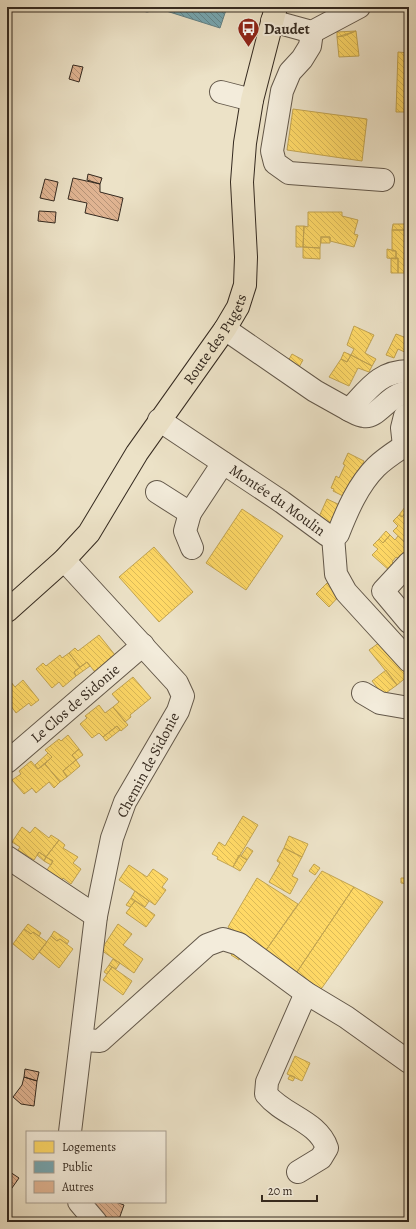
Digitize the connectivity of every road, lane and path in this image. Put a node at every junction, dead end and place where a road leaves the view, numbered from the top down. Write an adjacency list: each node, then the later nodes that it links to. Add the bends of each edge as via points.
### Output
1 (359, 7): 3 (street)
2 (274, 14): 3 (street); 5 (main road, Route des Pugets)
3 (312, 32): 6 (street, via 310,46 290,72 282,91 272,151 275,163 289,173)
4 (221, 92): 5 (street)
5 (252, 100): 7 (main road, Route des Pugets, via 242,182 245,285 238,308)
6 (383, 180)
7 (225, 329): 10 (street, via 315,391); 12 (main road, Route des Pugets)
8 (409, 372): 10 (street, via 397,371 386,375)
9 (409, 392): 10 (street, via 393,396 372,415 364,416)
10 (349, 410)
11 (409, 414): 13 (street, via 405,416 402,428)
12 (159, 420): 14 (street, Montée du Moulin); 19 (main road, Route des Pugets, via 88,533)
13 (406, 446): 17 (street, Montée du Moulin, via 377,466 367,477 338,534)
14 (223, 462): 16 (street); 17 (street, Montée du Moulin, via 327,535)
15 (157, 492): 16 (street)
16 (190, 513): 18 (street, via 185,532)
17 (333, 536): 24 (street, via 336,574 346,592)
18 (192, 548)
19 (64, 560): 21 (main road, Route des Pugets); 23 (street, Chemin de Sidonie)
20 (409, 563): 22 (street, via 383,591)
21 (7, 611)
22 (409, 622)
23 (143, 645): 27 (street, Le Clos de Sidonie); 29 (street, Chemin de Sidonie, via 177,683 183,696 178,711 125,802 112,838)
24 (409, 661)
25 (363, 693): 26 (street, via 380,703)
26 (409, 708)
27 (7, 762)
28 (7, 857): 29 (street)
29 (96, 916): 31 (street, Chemin de Sidonie)
30 (306, 993): 31 (street, via 239,944 223,939 207,945 100,1041); 32 (street, via 346,1017); 34 (street, via 267,1082 266,1094 275,1105 306,1123 323,1137 327,1148 321,1158)
31 (82, 1040): 33 (street, Chemin de Sidonie)
32 (409, 1062)
33 (70, 1131)
34 (298, 1172)
35 (80, 1203): 36 (street)
36 (96, 1222)

